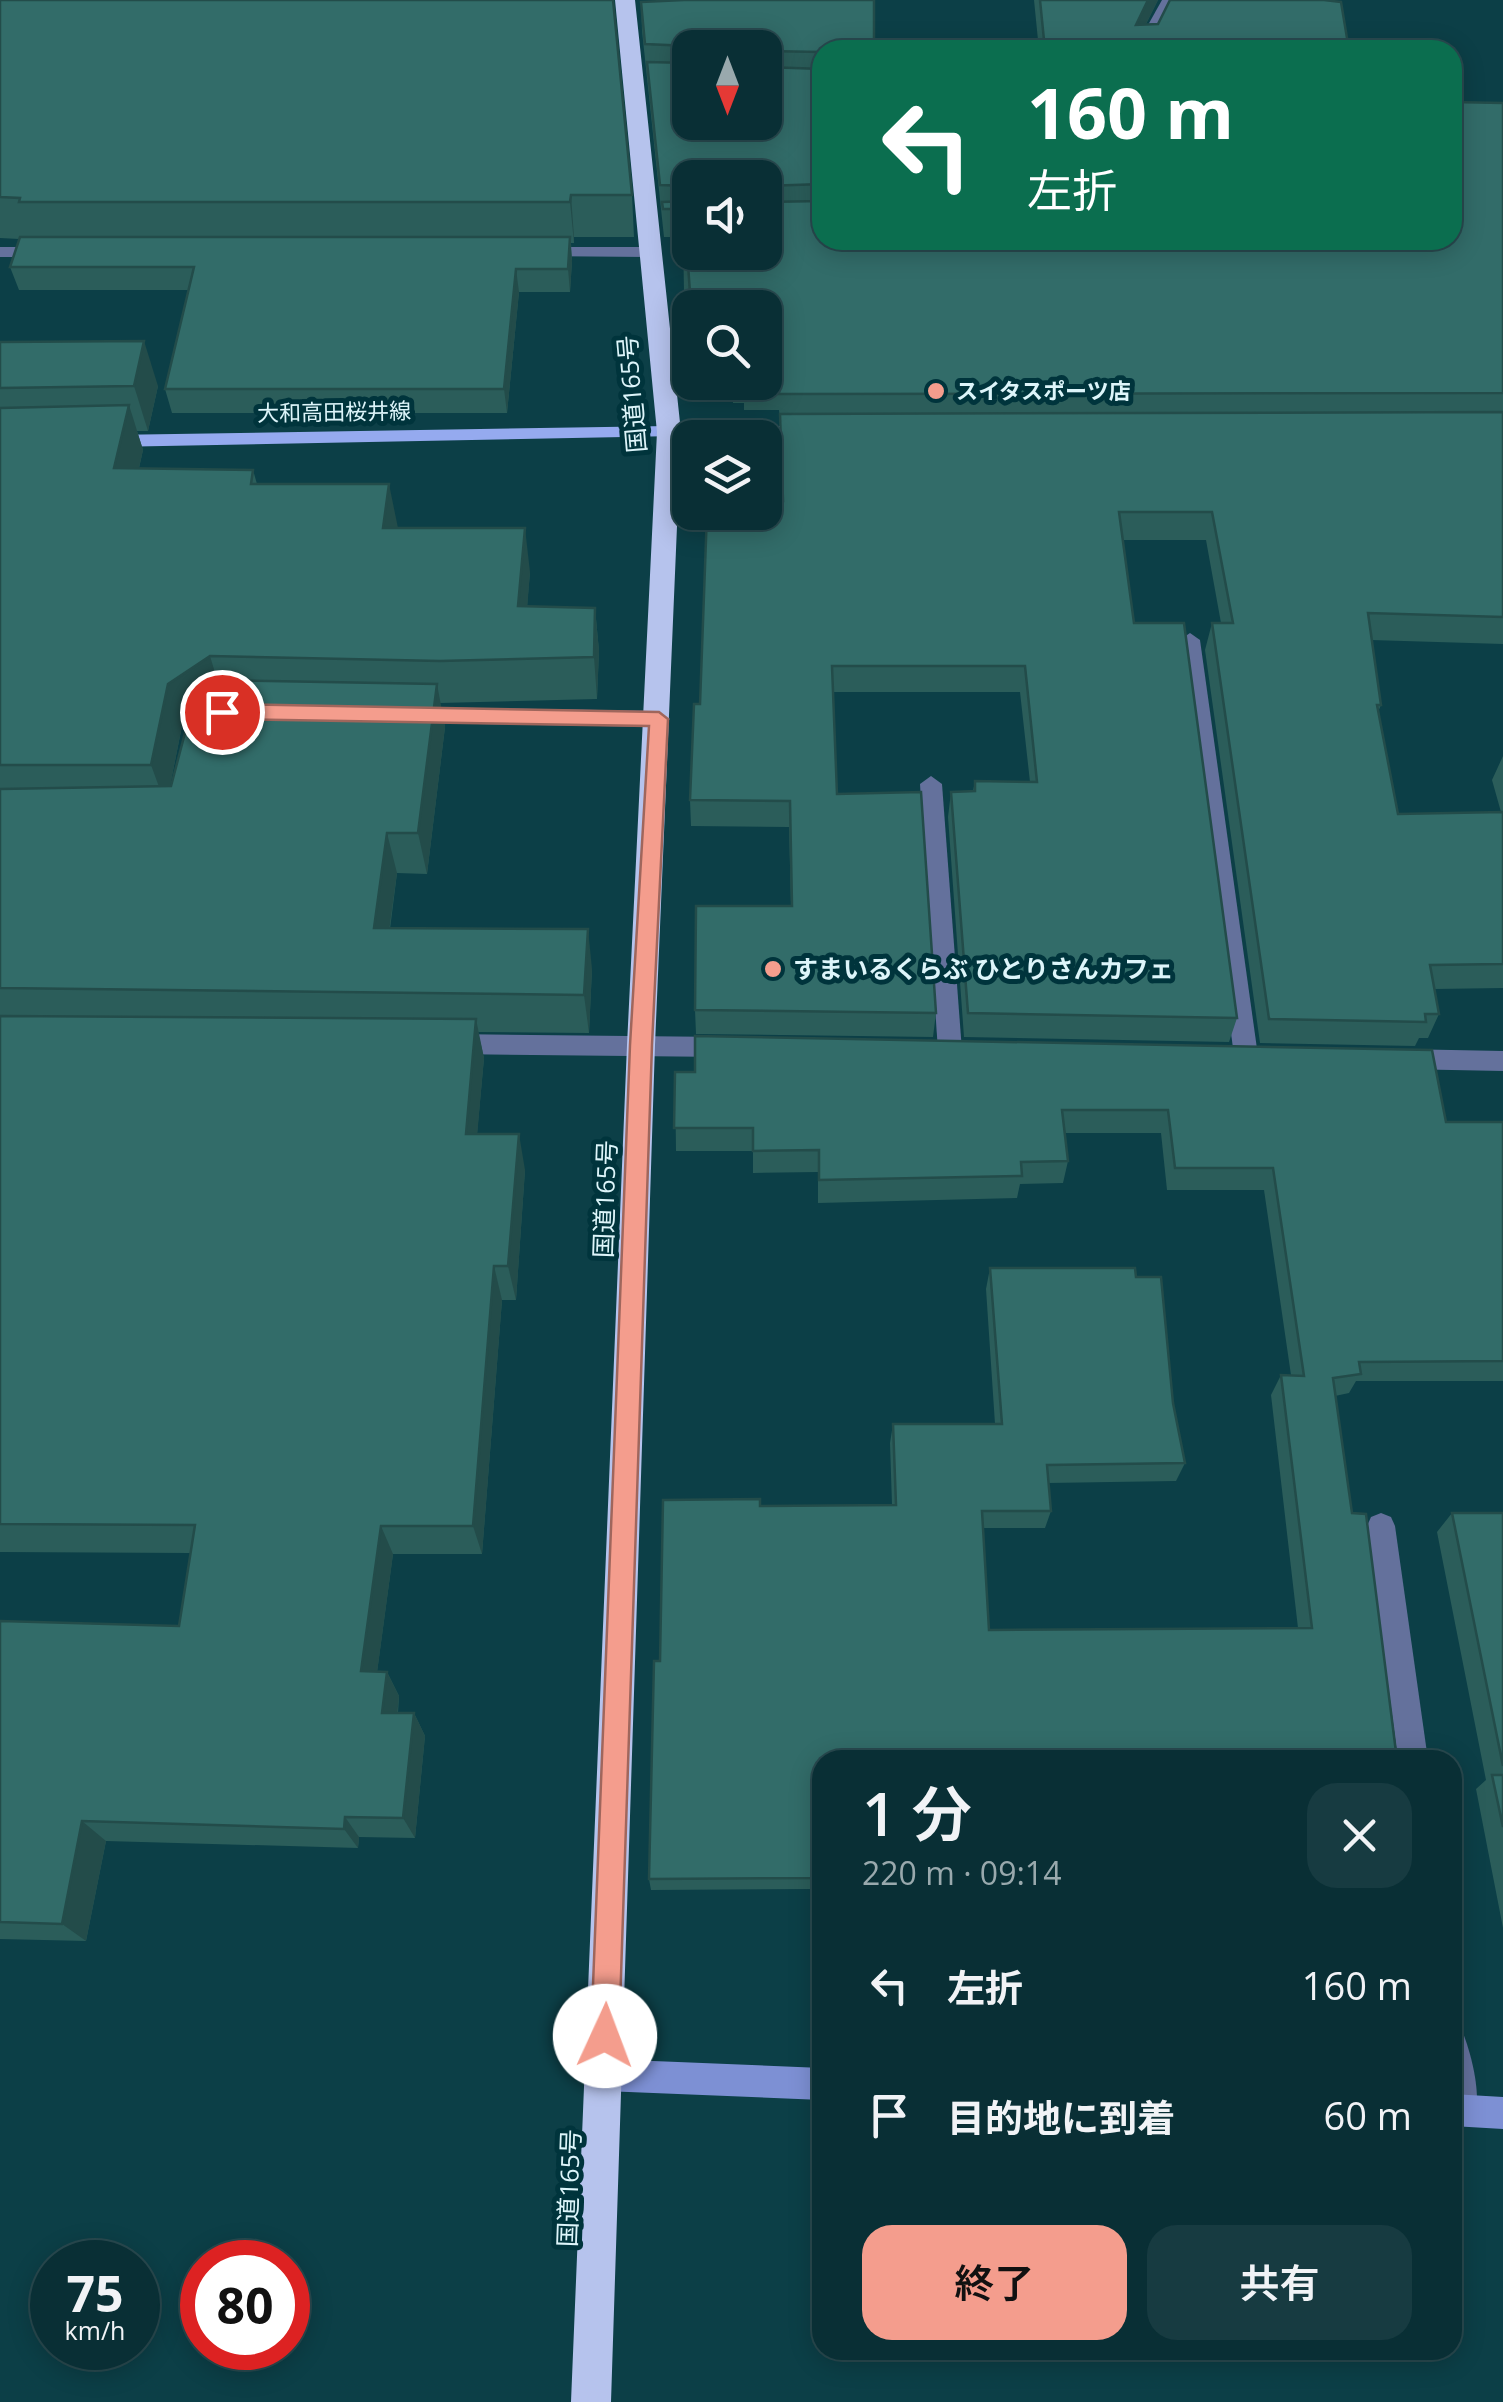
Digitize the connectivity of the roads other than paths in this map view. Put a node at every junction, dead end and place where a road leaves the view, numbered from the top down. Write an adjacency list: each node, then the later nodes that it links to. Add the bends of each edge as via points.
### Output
1 (625, 0): 4 (highway, 国道165号, via 642,81)
2 (1170, 0): 3 (street)
3 (1148, 40)
4 (651, 232): 7 (street); 8 (highway, 国道165号)
5 (0, 252): 6 (street)
6 (59, 252)
7 (510, 252)
8 (670, 432): 9 (street); 10 (main road, 大和高田桜井線); 13 (highway, 国道165号)
9 (828, 432)
10 (98, 441)
11 (1190, 640): 19 (street)
12 (381, 714): 13 (street)
13 (659, 719): 16 (highway, 国道165号)
14 (932, 784): 18 (street)
15 (427, 1044): 16 (street)
16 (641, 1045): 17 (street); 24 (highway, 国道165号)
17 (757, 1047)
18 (950, 1051)
19 (1246, 1056)
20 (1384, 1059): 21 (street)
21 (1503, 1061)
22 (1381, 1526): 23 (street)
23 (1412, 1750)
24 (604, 2076): 25 (street); 28 (highway, 国道165号)
25 (812, 2084)
26 (1462, 2111): 27 (street)
27 (1503, 2112)
28 (590, 2402)

